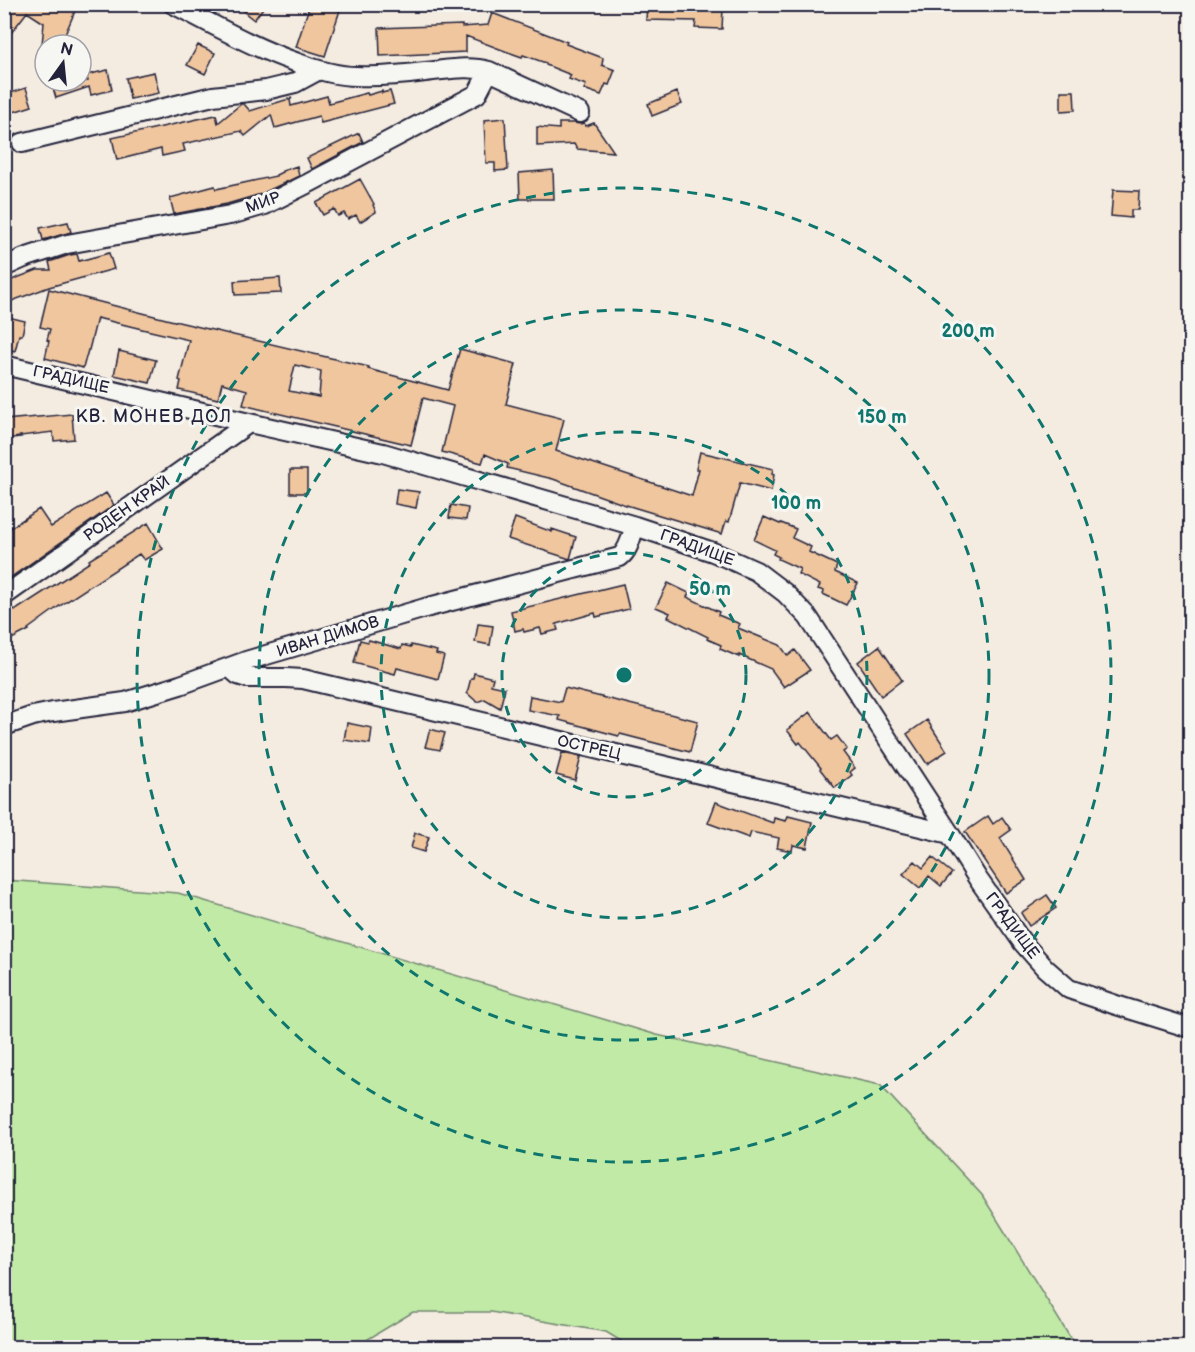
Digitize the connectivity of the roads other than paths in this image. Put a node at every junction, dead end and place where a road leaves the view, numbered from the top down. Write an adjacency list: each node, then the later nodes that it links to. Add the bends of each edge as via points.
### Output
1 (173, 4): 2 (street, via 258,48)
2 (319, 70): 3 (street, via 357,76 462,68); 5 (street, via 295,83 213,96)
3 (489, 71): 4 (street); 6 (street, МИР, via 477,94 265,205 67,244)
4 (580, 113)
5 (22, 143)
6 (4, 267)
7 (4, 365): 8 (street, ГРАДИЩЕ)
8 (249, 423): 9 (street, ГРАДИЩЕ, via 383,453); 10 (street, РОДЕН КРАЙ)
9 (635, 526): 11 (street, ИВАН ДИМОВ, via 620,557 425,608); 13 (street, ГРАДИЩЕ, via 756,571 785,593 808,617)
10 (4, 596)
11 (230, 668): 12 (street, ИВАН ДИМОВ, via 125,702 53,712); 13 (street, ОСТРЕЦ, via 247,678 303,679)
12 (4, 726)
13 (950, 834): 14 (street, ГРАДИЩЕ, via 1023,943 1069,989)
14 (1191, 1028)

